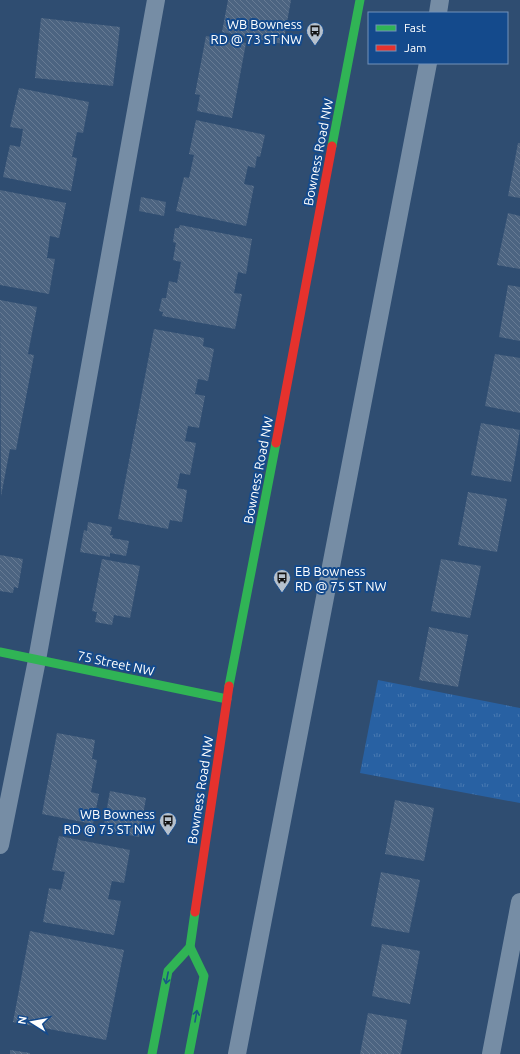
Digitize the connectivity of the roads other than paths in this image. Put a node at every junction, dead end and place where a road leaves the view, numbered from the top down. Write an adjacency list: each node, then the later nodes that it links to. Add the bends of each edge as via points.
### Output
1 (156, 0): 7 (lane)
2 (360, 0): 8 (street, Bowness Road NW)
3 (440, 0): 4 (lane)
4 (438, 12)
5 (428, 64): 14 (lane)
6 (0, 652): 7 (street, 75 Street NW)
7 (37, 660): 8 (street, 75 Street NW); 9 (lane)
8 (227, 698): 11 (street, Bowness Road NW)
9 (0, 845)
10 (520, 902): 15 (lane)
11 (190, 947): 12 (street, one-way to 12, via 168,971); 13 (street, one-way to 11, via 204,976)
12 (152, 1054)
13 (190, 1054)
14 (237, 1054)
15 (491, 1054)

